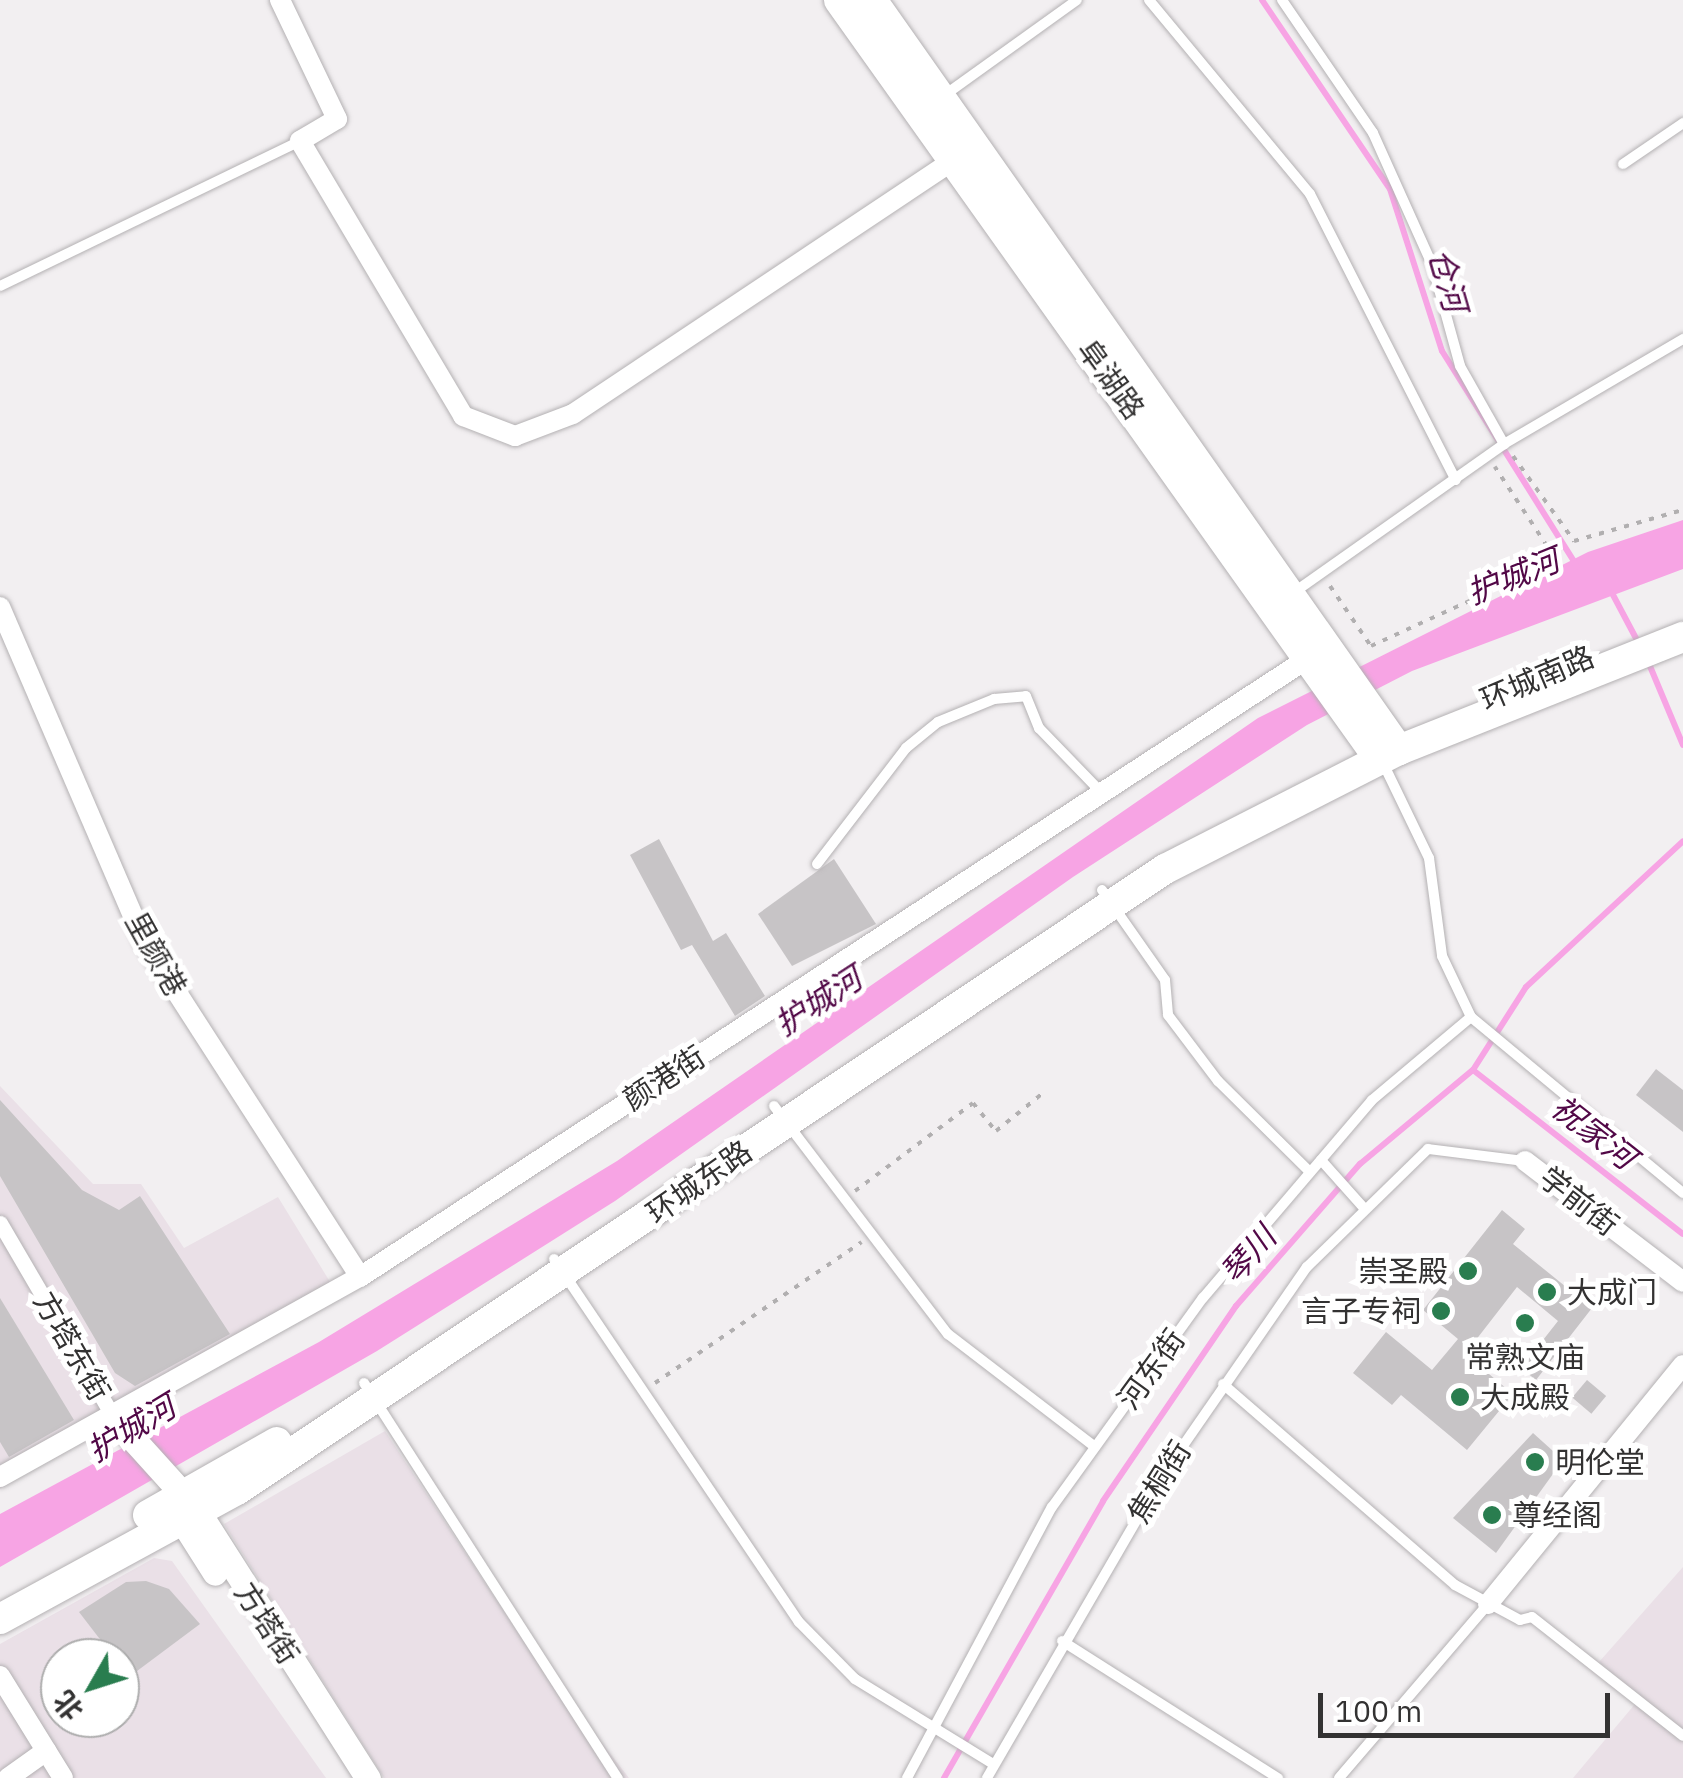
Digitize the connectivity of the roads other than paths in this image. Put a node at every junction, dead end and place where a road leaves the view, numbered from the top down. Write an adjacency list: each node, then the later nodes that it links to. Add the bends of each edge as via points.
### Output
1 (280, 0): 9 (street, via 337,119)
2 (839, 0): 7 (main road, 阜湖路)
3 (872, 0): 7 (main road, 阜湖路)
4 (1077, 0): 7 (lane)
5 (1150, 0): 15 (lane, via 1310,194)
6 (1282, 0): 14 (lane, via 1373,133 1432,264 1460,366)
7 (929, 106): 10 (main road, 阜湖路); 16 (main road, 阜湖路)
8 (1683, 123): 11 (lane)
9 (300, 141): 10 (street, via 463,416 515,436 573,414); 12 (lane)
10 (951, 162): 16 (main road, 阜湖路)
11 (1623, 164)
12 (0, 286)
13 (1683, 338): 14 (lane)
14 (1504, 444): 15 (lane)
15 (1456, 480): 16 (lane)
16 (1285, 598): 19 (main road, 阜湖路)
17 (0, 607): 33 (street, 里颜港, via 145,944)
18 (1672, 634): 20 (main road, 环城南路)
19 (1327, 663): 20 (main road, 阜湖路); 21 (street, 颜港街)
20 (1381, 742): 23 (main road, 环城东路); 24 (lane, via 1428,858 1442,956)
21 (1101, 792): 22 (lane, via 1039,728 1026,696 994,699 938,722 906,748); 33 (street, 颜港街)
22 (816, 864)
23 (1107, 898): 25 (main road, 环城东路); 28 (lane, via 1165,980 1168,1015 1218,1081)
24 (1470, 1017): 26 (lane, 河东街, via 1372,1100); 29 (lane)
25 (780, 1114): 32 (main road, 环城东路); 39 (lane, via 948,1334)
26 (1321, 1160): 28 (lane, 河东街); 30 (lane)
27 (1525, 1161): 30 (lane, 学前街, via 1428,1149); 34 (street, 学前街)
28 (1310, 1172): 39 (lane, 河东街, via 1203,1298)
29 (1683, 1193)
30 (1363, 1207): 36 (lane, 焦桐街)
31 (0, 1223): 38 (street, 方塔东街)
32 (560, 1266): 37 (main road, 环城东路); 47 (lane, via 799,1622 854,1678)
33 (360, 1277): 38 (street, 颜港街)
34 (1683, 1282)
35 (1683, 1365): 43 (street)
36 (1224, 1384): 43 (lane, via 1318,1473); 45 (lane, 焦桐街)
37 (370, 1391): 41 (main road, 环城东路); 55 (lane)
38 (114, 1418): 40 (street, 颜港街); 41 (street, 方塔街)
39 (1096, 1447): 47 (lane, 河东街, via 1052,1507)
40 (0, 1477)
41 (183, 1507): 42 (main road, 环城东路); 44 (main road, 环城东路); 53 (street, 方塔街); 54 (street, 方塔街)
42 (0, 1597)
43 (1488, 1604): 48 (lane, via 1532,1617); 59 (lane)
44 (0, 1619)
45 (1062, 1640): 50 (lane, 焦桐街); 58 (lane)
46 (0, 1676): 49 (street)
47 (931, 1733): 50 (lane); 56 (lane, 河东街)
48 (1683, 1736)
49 (46, 1751): 51 (street); 52 (street)
50 (993, 1764): 57 (lane, 焦桐街)
51 (8, 1778)
52 (62, 1778)
53 (350, 1778)
54 (368, 1778)
55 (618, 1778)
56 (907, 1778)
57 (986, 1778)
58 (1278, 1778)
59 (1338, 1778)

